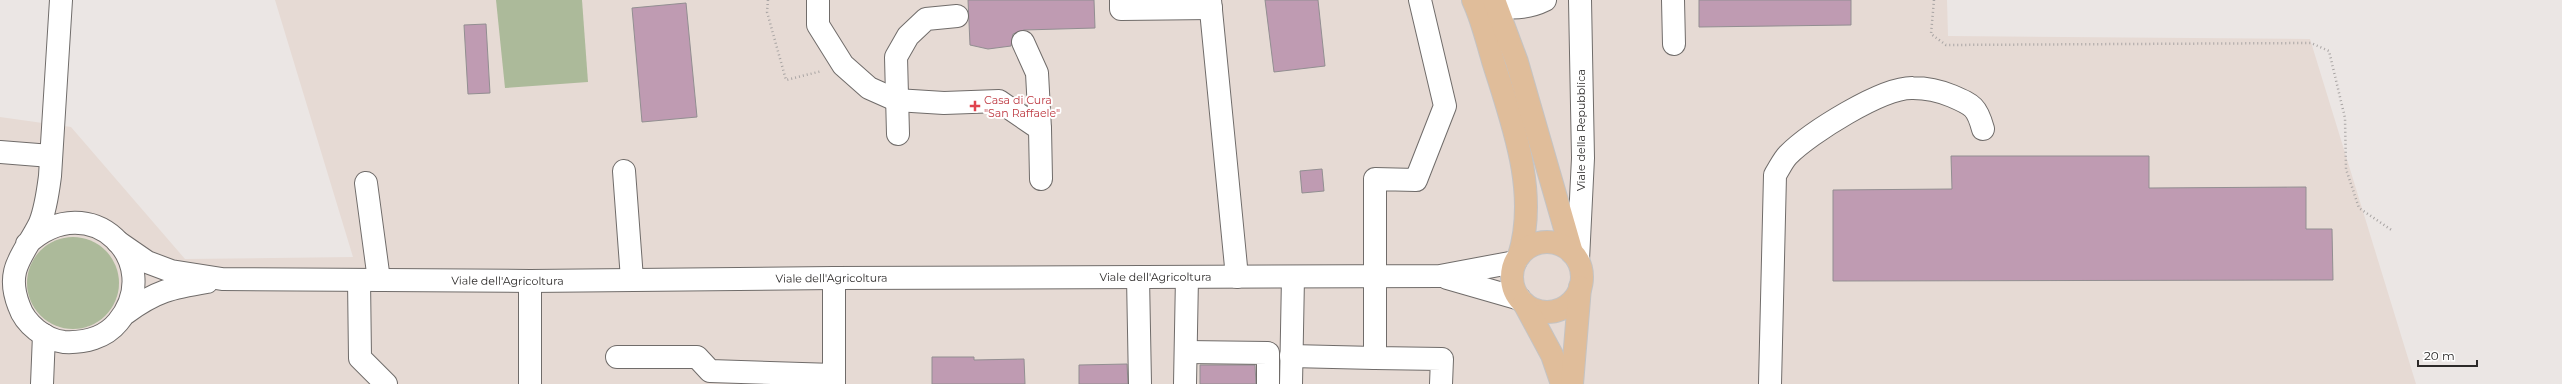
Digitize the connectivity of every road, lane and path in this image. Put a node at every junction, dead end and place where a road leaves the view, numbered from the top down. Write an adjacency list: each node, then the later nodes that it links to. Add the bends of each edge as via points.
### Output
1 (61, 0): 21 (street)
2 (768, 0): 15 (path, via 767,12 786,80)
3 (818, 0): 15 (street, via 818,25)
4 (1121, 0): 11 (street, via 1121,9)
5 (1420, 0): 31 (street, via 1445,106 1416,180 1375,179)
6 (1545, 0): 10 (street, via 1515,9)
7 (1580, 0): 29 (street, Viale della Repubblica, via 1583,158)
8 (1673, 0): 14 (street)
9 (1934, 0): 26 (path, via 1931,34 1946,46 2311,43 2329,51 2345,118 2346,169 2360,208)
10 (1483, 2): 29 (main road, via 1517,62); 30 (main road, via 1525,189 1525,238)
11 (1211, 4): 35 (street)
12 (957, 16): 16 (street, via 926,19 908,36 896,57)
13 (1022, 42): 17 (street, via 1036,73)
14 (1674, 44)
15 (843, 65): 16 (street, via 870,88)
16 (896, 100): 17 (street, via 944,103 999,101); 19 (street)
17 (1040, 129): 23 (street)
18 (1983, 129): 62 (street, via 1978,111 1965,102 1944,93 1912,88 1876,98 1816,131 1787,156 1775,175)
19 (898, 134)
20 (0, 152): 21 (street)
21 (51, 166): 25 (street, via 56,203 62,214); 28 (street, via 46,204 40,223)
22 (624, 172): 39 (street)
23 (1041, 179)
24 (366, 183): 40 (street)
25 (72, 222): 27 (street, Viale dell'Agricoltura, via 89,224 105,231); 28 (street, Viale dell'Agricoltura, via 39,232)
26 (2393, 231)
27 (118, 242): 38 (street, Viale dell'Agricoltura, via 147,262 171,271); 44 (street, Viale dell'Agricoltura, via 128,258 133,276 133,295)
28 (26, 244): 45 (street, Viale dell'Agricoltura, via 13,276 14,294 20,310 30,325)
29 (1575, 257): 30 (main road, via 1555,243 1545,242 1526,249); 42 (main road, via 1582,278)
30 (1517, 259): 32 (street, Viale dell'Agricoltura); 43 (main road, via 1513,269 1513,285)
31 (1376, 276): 32 (street, Viale dell'Agricoltura); 36 (street, Viale dell'Agricoltura); 49 (street)
32 (1440, 276): 43 (street, Viale dell'Agricoltura)
33 (1138, 277): 34 (street, Viale dell'Agricoltura); 37 (street, Viale dell'Agricoltura); 55 (street)
34 (1187, 277): 35 (street, Viale dell'Agricoltura); 46 (street)
35 (1237, 277): 36 (street, Viale dell'Agricoltura)
36 (1292, 277): 47 (street)
37 (834, 278): 39 (street, Viale dell'Agricoltura); 51 (street)
38 (222, 279): 40 (street, Viale dell'Agricoltura); 44 (street, Viale dell'Agricoltura, via 149,296)
39 (632, 279): 41 (street, Viale dell'Agricoltura)
40 (369, 280): 41 (street, Viale dell'Agricoltura); 53 (street, via 360,358)
41 (530, 281): 54 (street)
42 (1580, 288): 43 (main road, via 1567,305 1556,310 1534,309); 61 (main road)
43 (1522, 301): 60 (main road, via 1552,355)
44 (126, 312): 45 (street, Viale dell'Agricoltura, via 114,327 104,334 81,342 62,342)
45 (44, 335): 52 (street)
46 (1186, 352): 56 (street); 57 (street, via 1268,353)
47 (1291, 356): 49 (street); 58 (street)
48 (617, 357): 50 (street, via 696,357 710,371)
49 (1375, 358): 59 (street, via 1442,359)
50 (784, 378): 51 (street)
51 (834, 379)
52 (42, 384)
53 (386, 384)
54 (530, 384)
55 (1140, 384)
56 (1186, 384)
57 (1268, 384)
58 (1291, 384)
59 (1441, 384)
60 (1562, 384)
61 (1572, 384)
62 (1770, 384)

